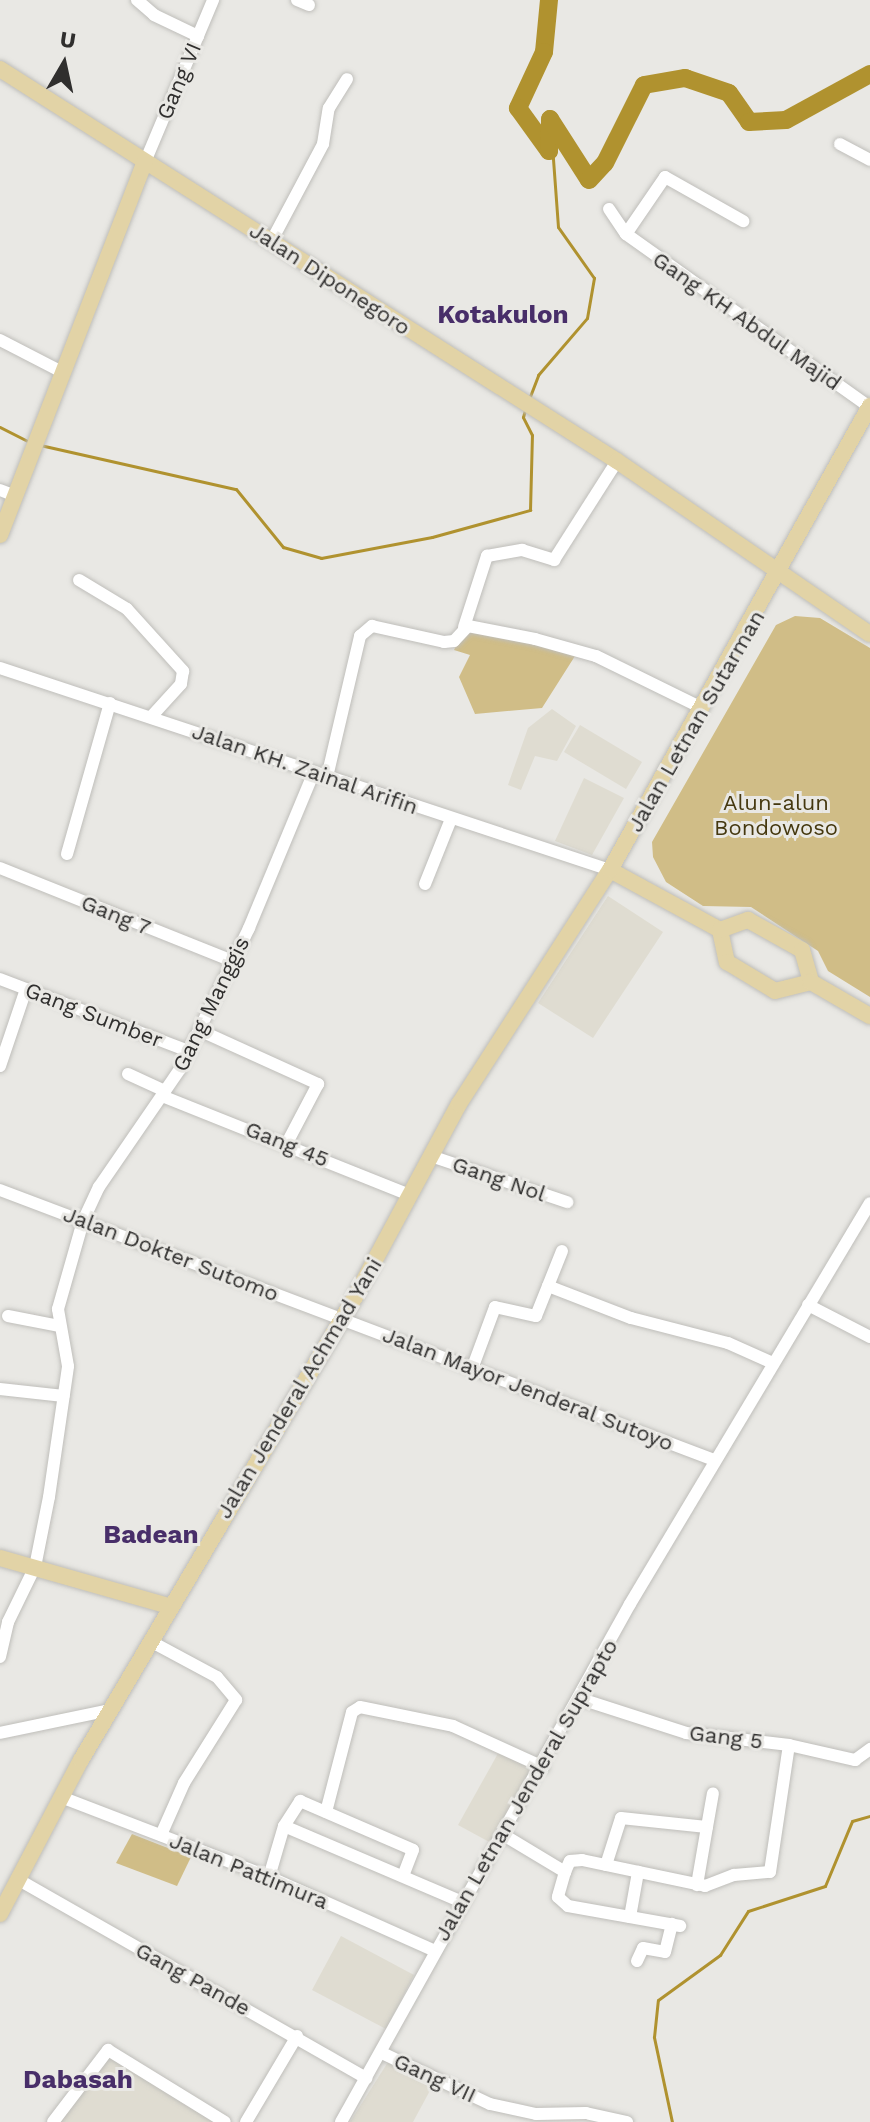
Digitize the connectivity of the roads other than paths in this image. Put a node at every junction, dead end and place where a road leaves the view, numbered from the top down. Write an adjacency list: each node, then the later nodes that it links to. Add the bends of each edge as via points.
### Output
1 (137, 0): 3 (street)
2 (213, 0): 3 (street, Gang VI)
3 (198, 36): 8 (street, Gang VI)
4 (0, 69): 8 (main road, Jalan Diponegoro)
5 (347, 79): 12 (street, via 329,108 323,144)
6 (840, 144): 7 (street)
7 (870, 160)
8 (145, 162): 12 (main road, Jalan Diponegoro); 14 (main road)
9 (609, 209): 11 (street)
10 (743, 221): 11 (street, via 665,177)
11 (626, 234): 15 (street, Gang KH Abdul Majid)
12 (271, 242): 16 (main road, Jalan Diponegoro)
13 (0, 340): 14 (street)
14 (64, 373): 17 (main road, via 32,456)
15 (870, 407): 19 (main road, Jalan Letnan Sutarman)
16 (617, 461): 19 (main road, Jalan Diponegoro); 21 (street, via 554,560 522,550 487,556)
17 (8, 493): 18 (main road)
18 (0, 535)
19 (779, 571): 22 (main road, Jalan Diponegoro); 25 (main road, Jalan Letnan Sutarman)
20 (79, 580): 26 (street, via 127,609 183,671 181,684)
21 (464, 627): 25 (street, via 596,656); 27 (street, Gang Manggis, via 450,642 377,627 364,630)
22 (870, 634)
23 (0, 668): 24 (street, Jalan KH. Zainal Arifin)
24 (110, 703): 26 (street, Jalan KH. Zainal Arifin); 29 (street)
25 (700, 707): 31 (main road, Jalan Letnan Sutarman)
26 (151, 717): 27 (street, Jalan KH. Zainal Arifin)
27 (320, 775): 28 (street, Jalan KH. Zainal Arifin); 34 (street, Gang Manggis)
28 (451, 819): 31 (street, Jalan KH. Zainal Arifin); 32 (street)
29 (67, 854)
30 (0, 868): 34 (street, Gang 7)
31 (610, 870): 33 (main road); 45 (main road, Jalan Jenderal Achmad Yani, via 499,1037)
32 (425, 884)
33 (720, 930): 36 (main road, via 748,920 802,950); 36 (main road, via 727,962 775,991)
34 (232, 961): 39 (street, Gang Manggis)
35 (0, 979): 37 (street, Gang Sumber)
36 (811, 982): 38 (main road)
37 (26, 989): 40 (street, Gang Sumber); 41 (street)
38 (870, 1016)
39 (199, 1030): 40 (street, Gang Manggis); 44 (street, via 318,1084)
40 (189, 1051): 43 (street, Gang Manggis)
41 (0, 1066)
42 (128, 1074): 43 (street, Gang 45)
43 (164, 1094): 44 (street, Gang 45); 50 (street, Gang Manggis, via 108,1174)
44 (287, 1143): 47 (street, Gang 45)
45 (431, 1156): 47 (main road, Jalan Jenderal Achmad Yani); 48 (street, Gang Nol)
46 (0, 1190): 50 (street, Jalan Dokter Sutomo)
47 (410, 1195): 56 (main road, Jalan Jenderal Achmad Yani)
48 (567, 1202)
49 (870, 1203): 51 (street, Jalan Letnan Jenderal Suprapto)
50 (83, 1221): 56 (street, Jalan Dokter Sutomo); 57 (street, Gang Manggis, via 60,1293)
51 (864, 1225): 54 (street, Jalan Letnan Jenderal Suprapto)
52 (562, 1251): 53 (street)
53 (548, 1286): 59 (street, via 631,1318 708,1336); 60 (street, via 536,1316 495,1307)
54 (808, 1305): 58 (street); 59 (street, Jalan Letnan Jenderal Suprapto)
55 (8, 1316): 57 (street)
56 (341, 1319): 60 (street, Jalan Mayor Jenderal Sutoyo); 66 (main road, Jalan Jenderal Achmad Yani)
57 (60, 1326): 62 (street, Gang Manggis, via 68,1354)
58 (870, 1337)
59 (773, 1363): 63 (street, Jalan Letnan Jenderal Suprapto)
60 (472, 1369): 63 (street, Jalan Mayor Jenderal Sutoyo)
61 (0, 1389): 62 (street)
62 (64, 1396): 65 (street, Gang Manggis)
63 (714, 1460): 69 (street, Jalan Letnan Jenderal Suprapto)
64 (0, 1558): 65 (main road)
65 (35, 1567): 66 (main road); 68 (street, Gang Manggis, via 8,1622)
66 (169, 1606): 67 (main road, Jalan Jenderal Achmad Yani)
67 (150, 1641): 70 (main road, Jalan Jenderal Achmad Yani); 81 (street, via 217,1677 236,1700 184,1783)
68 (0, 1657)
69 (581, 1699): 72 (street, Gang 5, via 686,1733); 74 (street, Jalan Letnan Jenderal Suprapto)
70 (106, 1716): 71 (street); 76 (main road, Jalan Jenderal Achmad Yani)
71 (0, 1733)
72 (789, 1745): 73 (street, Gang 5, via 855,1760); 88 (street, via 774,1869)
73 (870, 1749)
74 (543, 1767): 77 (street, via 453,1726 360,1707 352,1712); 80 (street, Jalan Letnan Jenderal Suprapto)
75 (713, 1794): 79 (street)
76 (61, 1797): 81 (street, Jalan Pattimura); 87 (main road, Jalan Jenderal Achmad Yani)
77 (326, 1812): 78 (street, via 300,1801); 85 (street, via 413,1850)
78 (284, 1826): 85 (street); 86 (street)
79 (707, 1827): 82 (street, via 621,1818); 88 (street)
80 (502, 1834): 83 (street); 89 (street, Jalan Letnan Jenderal Suprapto)
81 (161, 1835): 86 (street, Jalan Pattimura)
82 (606, 1865): 83 (street, via 574,1859); 84 (street)
83 (565, 1872): 91 (street, via 560,1902)
84 (638, 1872): 88 (street); 91 (street)
85 (404, 1873): 89 (street)
86 (269, 1877): 92 (street, Jalan Pattimura)
87 (19, 1880): 90 (main road, Jalan Jenderal Achmad Yani); 94 (street, Gang Pande)
88 (697, 1885)
89 (462, 1902): 92 (street, Jalan Letnan Jenderal Suprapto)
90 (0, 1914)
91 (630, 1917): 93 (street, via 676,1925 665,1952 643,1948)
92 (435, 1951): 95 (street, Jalan Letnan Jenderal Suprapto)
93 (637, 1961)
94 (297, 2036): 96 (street, Gang Pande); 100 (street)
95 (382, 2053): 96 (street, Jalan Letnan Jenderal Suprapto); 97 (street, Gang VII, via 461,2093)
96 (366, 2078): 101 (street, Jalan Letnan Jenderal Suprapto)
97 (534, 2118): 102 (street, Gang VII, via 586,2113)
98 (53, 2122): 99 (street, via 108,2050)
99 (225, 2122)
100 (246, 2122)
101 (341, 2122)
102 (627, 2122)

